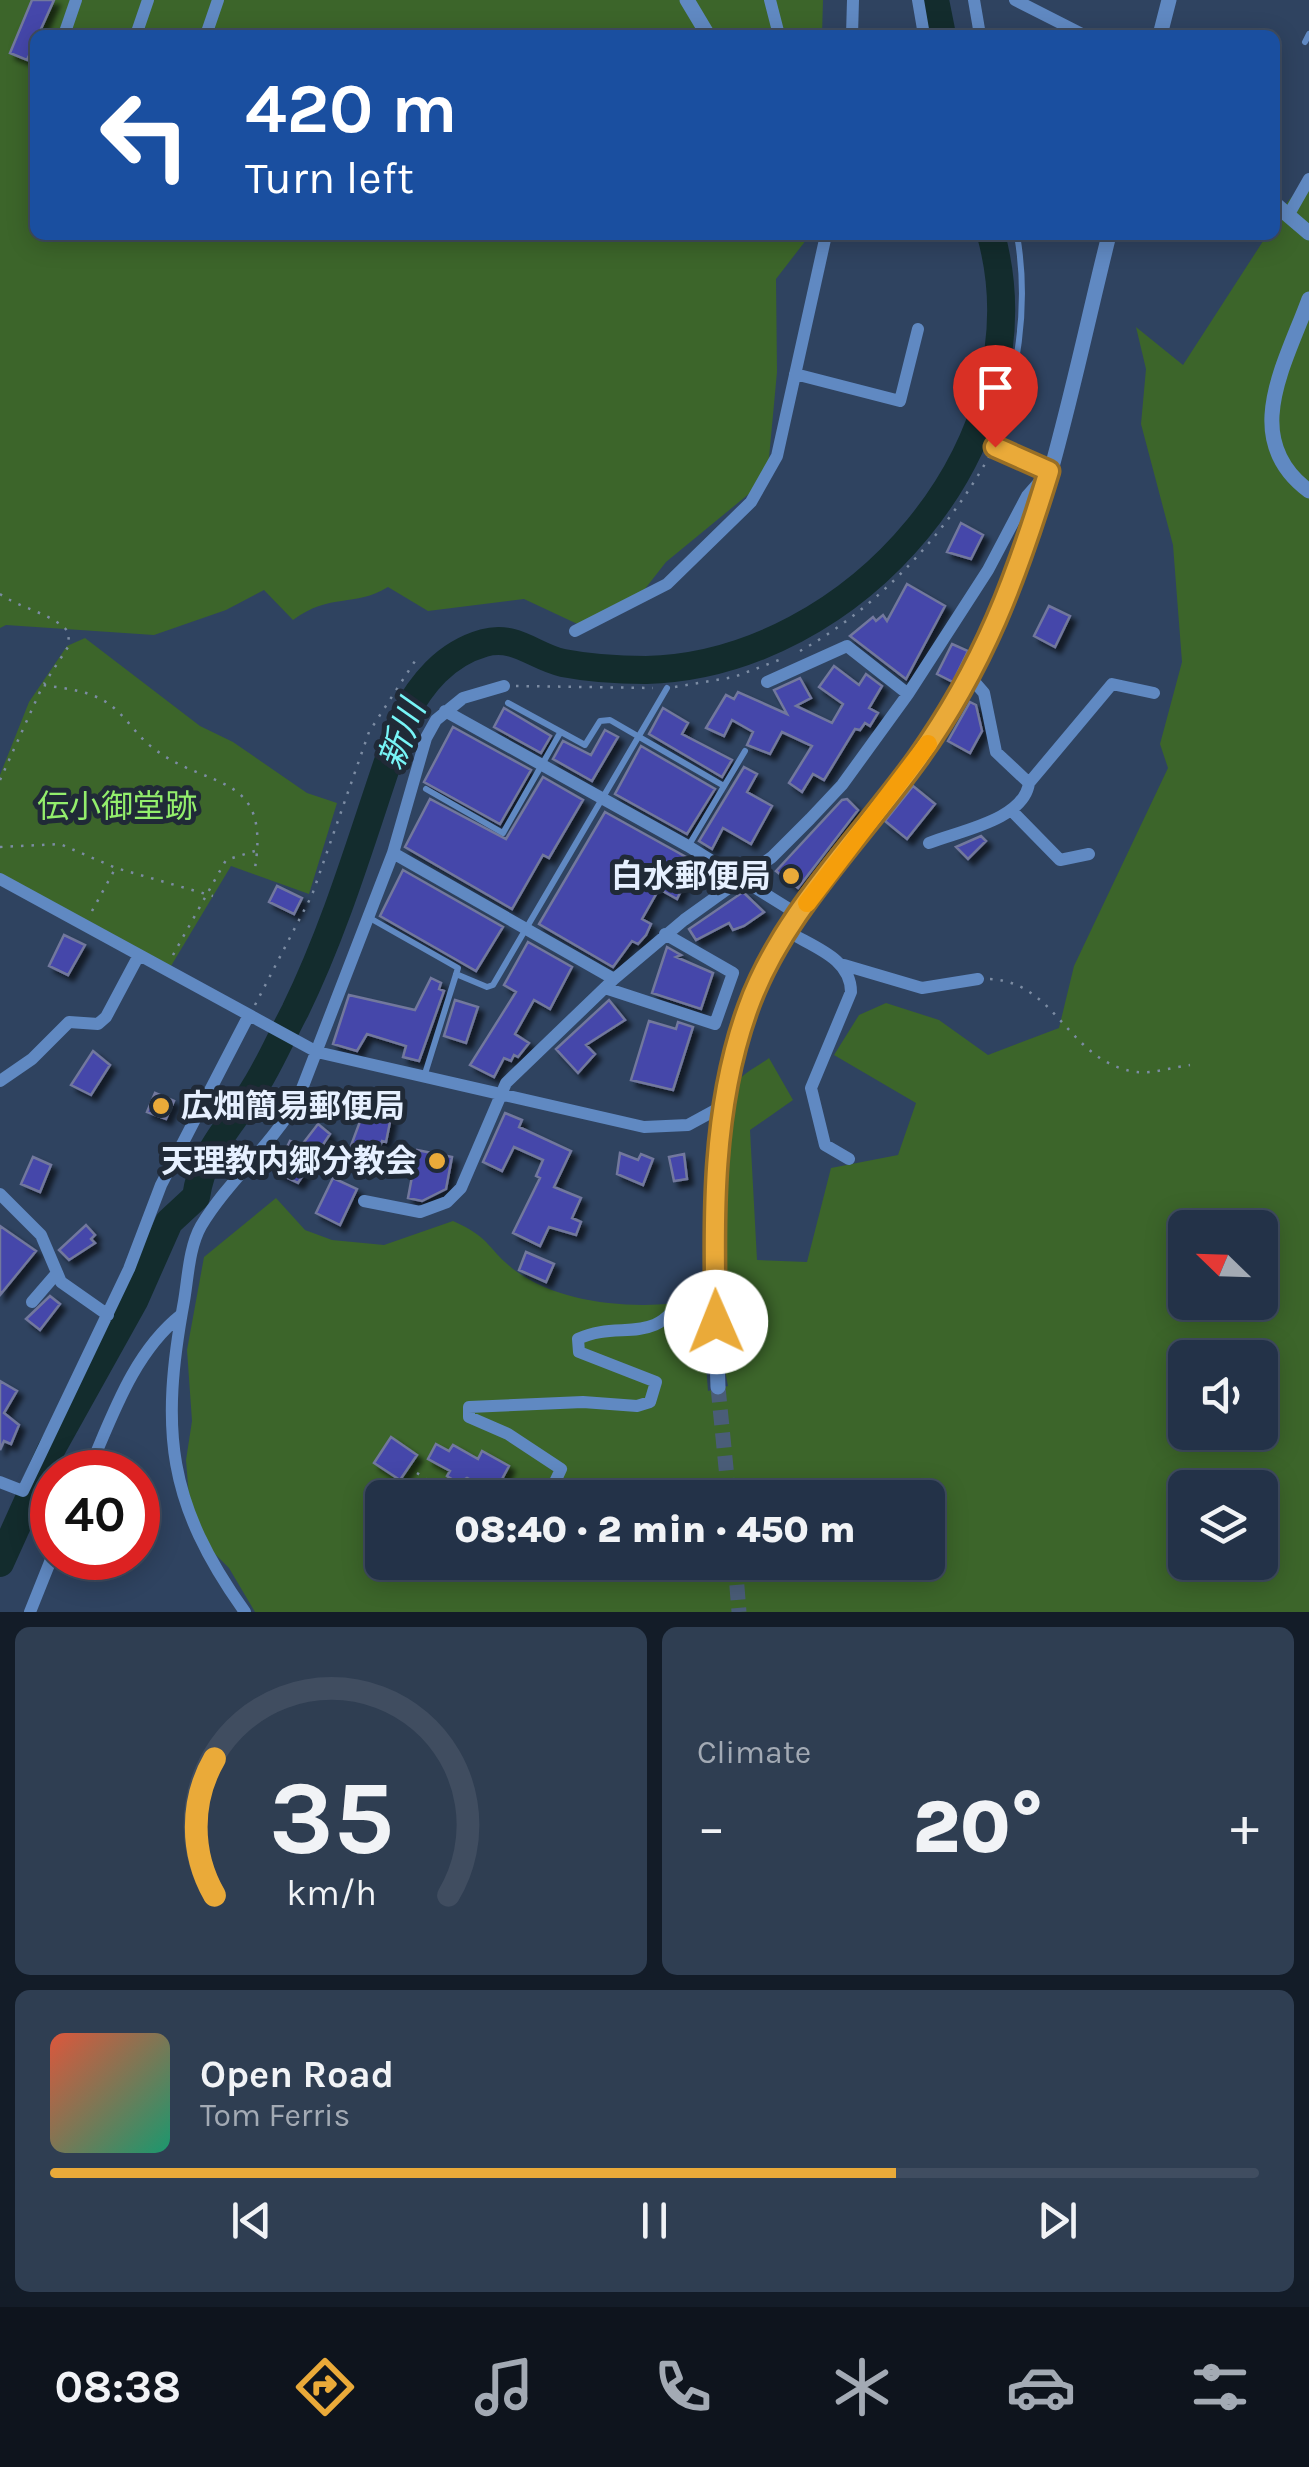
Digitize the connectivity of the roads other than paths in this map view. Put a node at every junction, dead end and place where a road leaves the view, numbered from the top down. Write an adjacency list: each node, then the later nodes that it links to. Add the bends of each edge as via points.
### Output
1 (76, 0): 12 (street)
2 (148, 0): 13 (street)
3 (218, 0): 14 (street)
4 (687, 0): 15 (street)
5 (770, 0): 16 (street)
6 (852, 0): 17 (street)
7 (918, 0): 18 (street)
8 (974, 0): 19 (street)
9 (1014, 0): 11 (street)
10 (1170, 0): 21 (street)
11 (1042, 6): 20 (street)
12 (66, 30)
13 (138, 30)
14 (208, 30)
15 (705, 30)
16 (778, 30)
17 (852, 30)
18 (923, 30)
19 (979, 30)
20 (1077, 30)
21 (1161, 30)
22 (1309, 179): 24 (street)
23 (1280, 207): 24 (street)
24 (1290, 214): 25 (street)
25 (1309, 233)
26 (825, 240): 31 (street)
27 (1018, 240): 32 (lane, via 1022,338 995,447)
28 (1108, 240): 32 (street)
29 (1309, 299): 33 (street, via 1275,391 1269,427 1277,458)
30 (918, 329): 31 (street, via 900,401)
31 (795, 374): 34 (street, via 778,456 751,502 667,584)
32 (1049, 471): 35 (street, via 1015,582); 40 (street, via 1027,496)
33 (1309, 491)
34 (575, 631)
35 (971, 678): 47 (street, via 984,693 996,752); 58 (street)
36 (767, 682): 40 (street, via 846,646)
37 (504, 686): 42 (street)
38 (667, 688): 44 (lane)
39 (1154, 693): 47 (street, via 1112,684)
40 (908, 694): 56 (street, via 842,785)
41 (508, 703): 43 (lane)
42 (445, 711): 46 (street); 54 (street, via 426,738)
43 (560, 733): 44 (lane, via 585,745 600,721 610,720); 46 (lane)
44 (638, 738): 48 (lane); 50 (lane)
45 (745, 751): 48 (lane)
46 (541, 766): 49 (lane, via 503,832); 50 (street)
47 (1028, 783): 51 (street, via 1028,793)
48 (724, 786): 53 (lane)
49 (426, 789)
50 (602, 798): 53 (street); 60 (lane)
51 (1012, 810): 52 (street); 55 (street, via 1060,860)
52 (929, 844)
53 (688, 846): 56 (street)
54 (393, 854): 59 (street); 60 (street)
55 (1089, 854)
56 (743, 879): 58 (street); 62 (street)
57 (0, 880): 63 (street)
58 (799, 915): 61 (street)
59 (367, 917): 65 (lane, via 458,968); 69 (street)
60 (526, 929): 65 (lane, via 494,985); 67 (street)
61 (787, 931): 64 (street); 73 (street, via 746,1012)
62 (665, 934): 67 (street); 67 (street, via 733,973 715,1024)
63 (139, 955): 68 (street); 71 (street, via 106,1017 98,1024 69,1022)
64 (844, 965): 66 (street, via 922,988); 74 (street, via 850,992 811,1096 825,1145)
65 (456, 974): 70 (lane)
66 (978, 979)
67 (609, 984): 72 (street)
68 (252, 1016): 69 (street); 80 (street, via 160,1184)
69 (318, 1052): 70 (street); 81 (street, via 278,1134 198,1230)
70 (424, 1078): 72 (street)
71 (0, 1081)
72 (500, 1095): 73 (street, via 644,1127 688,1125); 76 (street, via 462,1188 447,1202 420,1212)
73 (720, 1108): 78 (street)
74 (849, 1159)
75 (0, 1194): 77 (street, via 41,1235)
76 (364, 1201)
77 (57, 1273): 79 (street); 80 (street)
78 (715, 1289): 82 (street); 84 (street, via 683,1295 648,1329 578,1338 579,1352 656,1382 650,1402 469,1407 470,1416 561,1469)
79 (32, 1302)
80 (108, 1314): 85 (street, via 24,1491)
81 (181, 1314): 83 (street, via 123,1391); 88 (street, via 171,1391 176,1473 202,1548)
82 (718, 1387)
83 (98, 1450)
84 (556, 1480)
85 (0, 1482)
86 (43, 1580): 87 (street)
87 (30, 1612)
88 (245, 1612)

